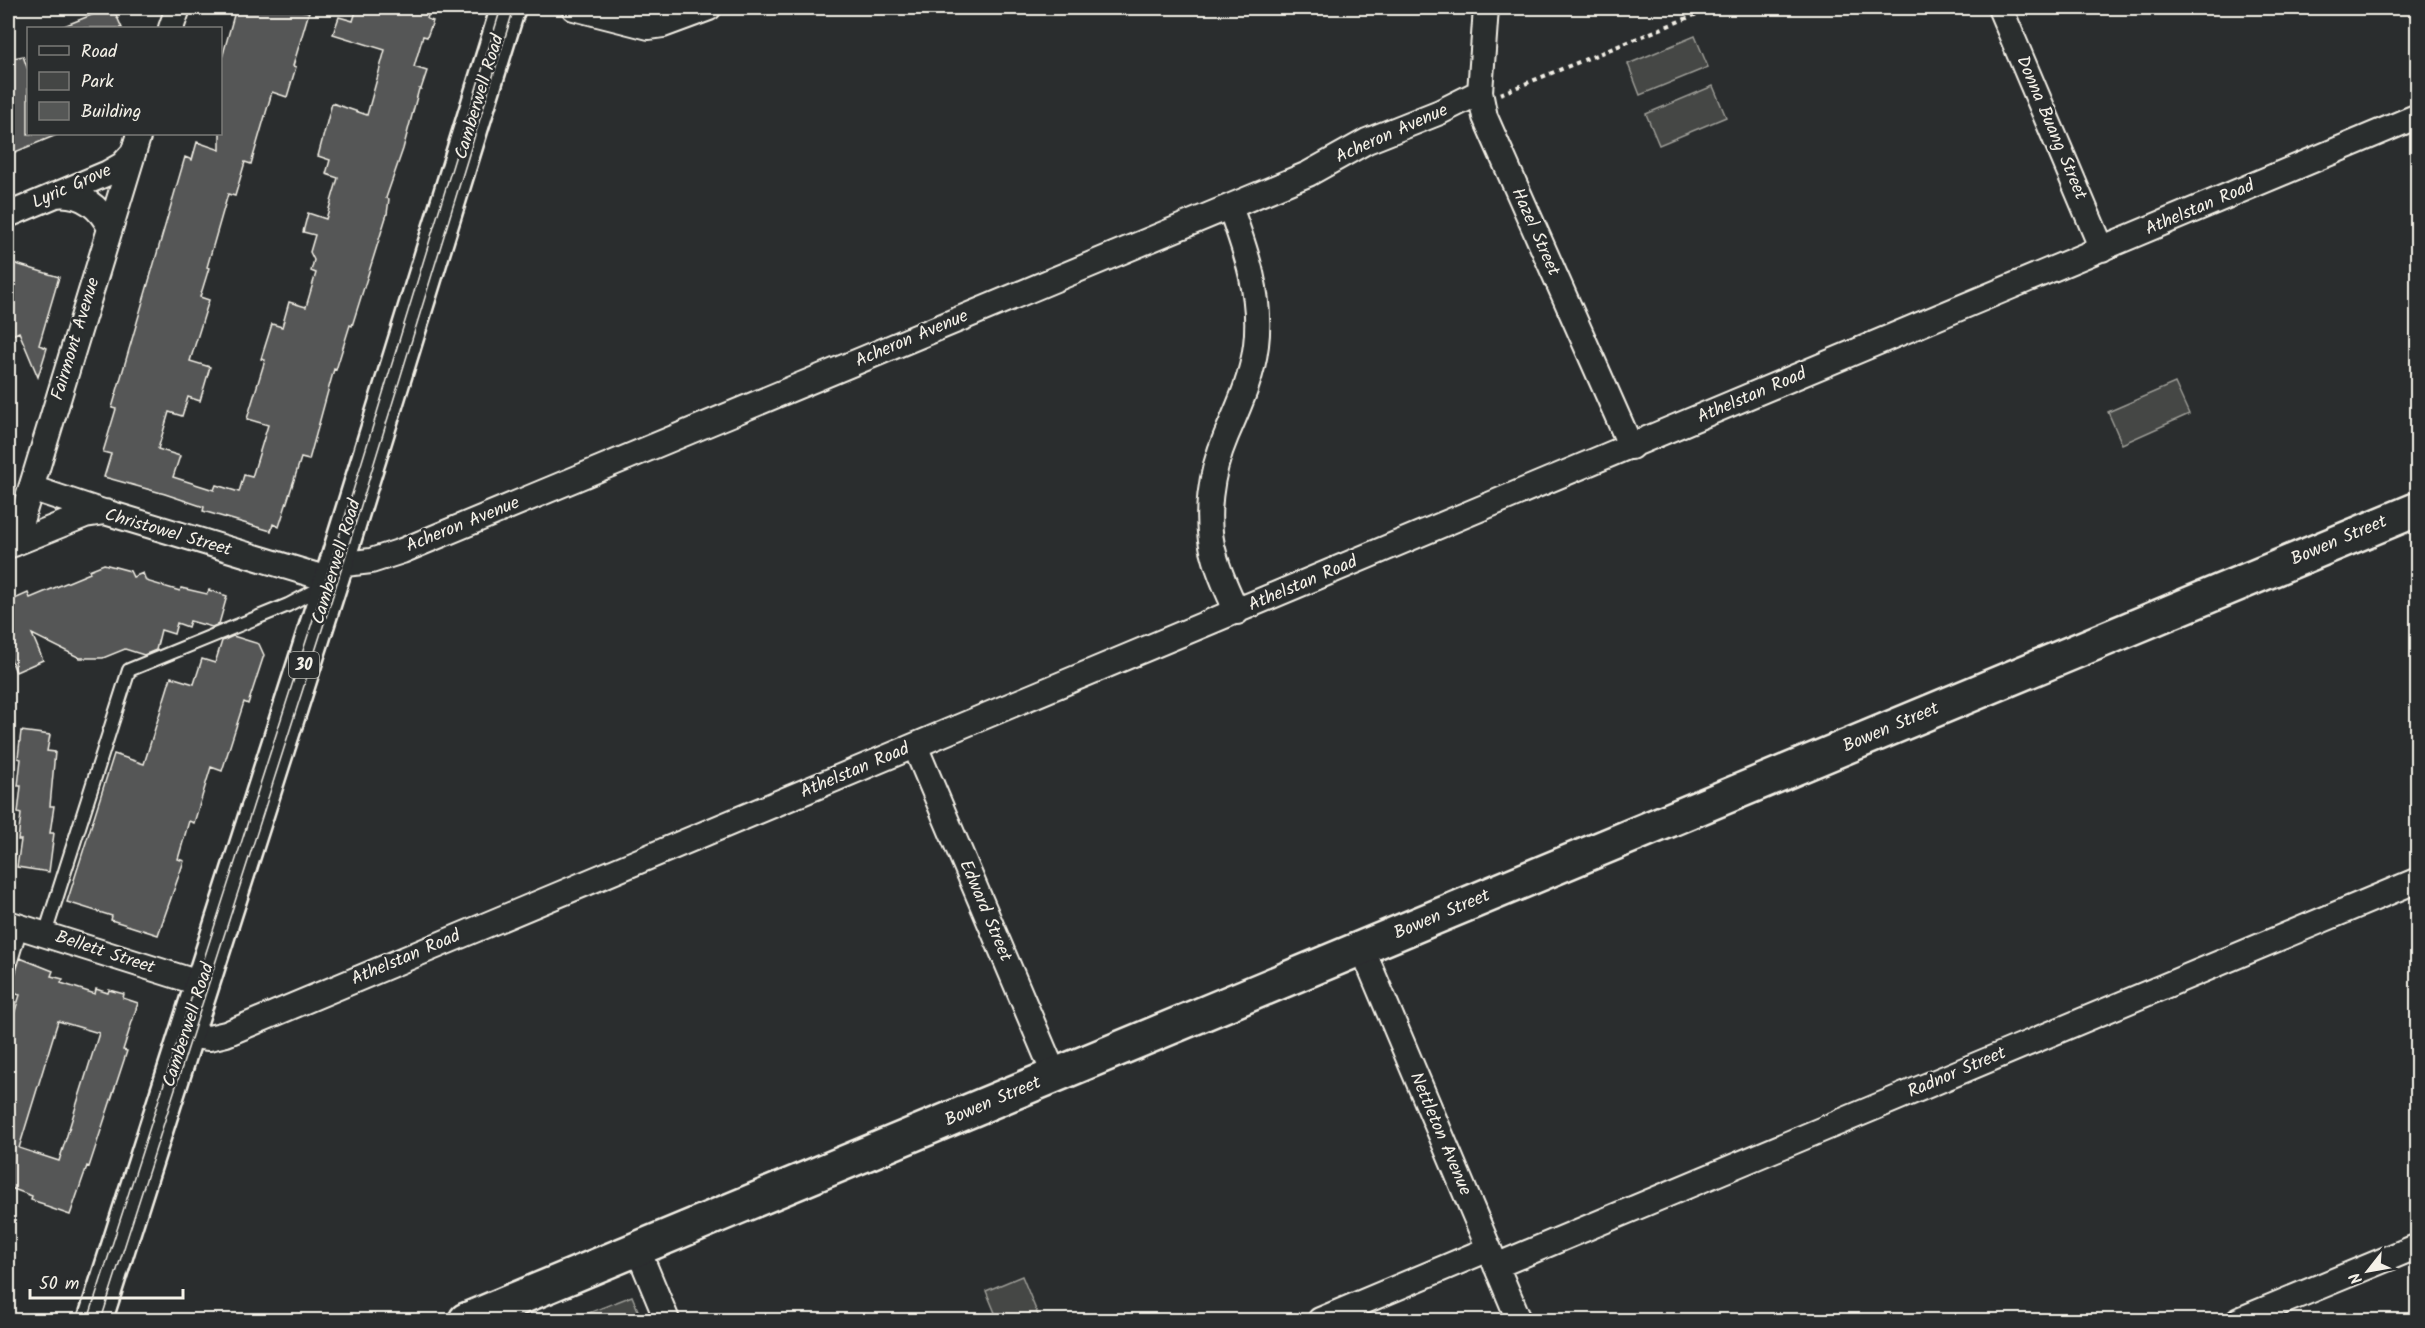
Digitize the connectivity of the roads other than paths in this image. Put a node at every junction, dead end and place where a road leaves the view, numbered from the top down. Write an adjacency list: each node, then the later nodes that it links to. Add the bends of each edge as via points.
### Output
1 (177, 8): 7 (street)
2 (508, 8): 21 (street, Camberwell Road / 30)
3 (574, 8): 4 (street, via 649,27)
4 (709, 8)
5 (1486, 8): 8 (street, Hazel Street)
6 (2000, 8): 15 (street, Donna Buang Street)
7 (171, 27)
8 (1480, 98): 12 (street, Acheron Avenue, via 1366,141 1308,174); 16 (street, Hazel Street)
9 (2418, 116): 15 (street, Athelstan Road)
10 (136, 143): 11 (street, Lyric Grove, via 116,168); 14 (street, Fairmont Avenue)
11 (55, 195): 13 (street, Lyric Grove); 14 (street, via 69,194 88,201)
12 (1230, 207): 21 (street, Acheron Avenue); 22 (street, via 1252,277 1256,344 1245,392 1218,457 1210,519 1214,555)
13 (8, 215)
14 (110, 228): 17 (street, Fairmont Avenue)
15 (2102, 249): 16 (street, Athelstan Road)
16 (1631, 447): 22 (street, Athelstan Road)
17 (31, 488): 19 (street); 20 (street, Fairmont Avenue)
18 (2418, 509): 27 (street, Bowen Street)
19 (105, 512): 20 (street, Christowel Street, via 85,515); 21 (street, Christowel Street)
20 (11, 545)
21 (332, 576): 26 (lane, via 288,605 129,670); 29 (street, Camberwell Road / 30)
22 (1237, 612): 23 (street, Athelstan Road)
23 (915, 746): 30 (street, Athelstan Road, via 226,1034 209,1038); 31 (street, Edward Street)
24 (2418, 880): 34 (street, Radnor Street)
25 (14, 925): 26 (street, Bellett Street); 28 (lane)
26 (45, 934): 29 (street, Bellett Street)
27 (1362, 948): 31 (street, Bowen Street); 34 (street, Nettleton Avenue)
28 (8, 971)
29 (202, 984): 30 (street, Camberwell Road / 30)
30 (186, 1035): 35 (street, Camberwell Road / 30)
31 (1055, 1076): 33 (street, Bowen Street)
32 (2418, 1246): 40 (street)
33 (638, 1250): 36 (street, Bowen Street); 37 (street)
34 (1492, 1258): 38 (street, Radnor Street); 39 (street, Nettleton Avenue)
35 (95, 1320)
36 (466, 1320)
37 (668, 1320)
38 (1320, 1320)
39 (1519, 1320)
40 (2239, 1320)

